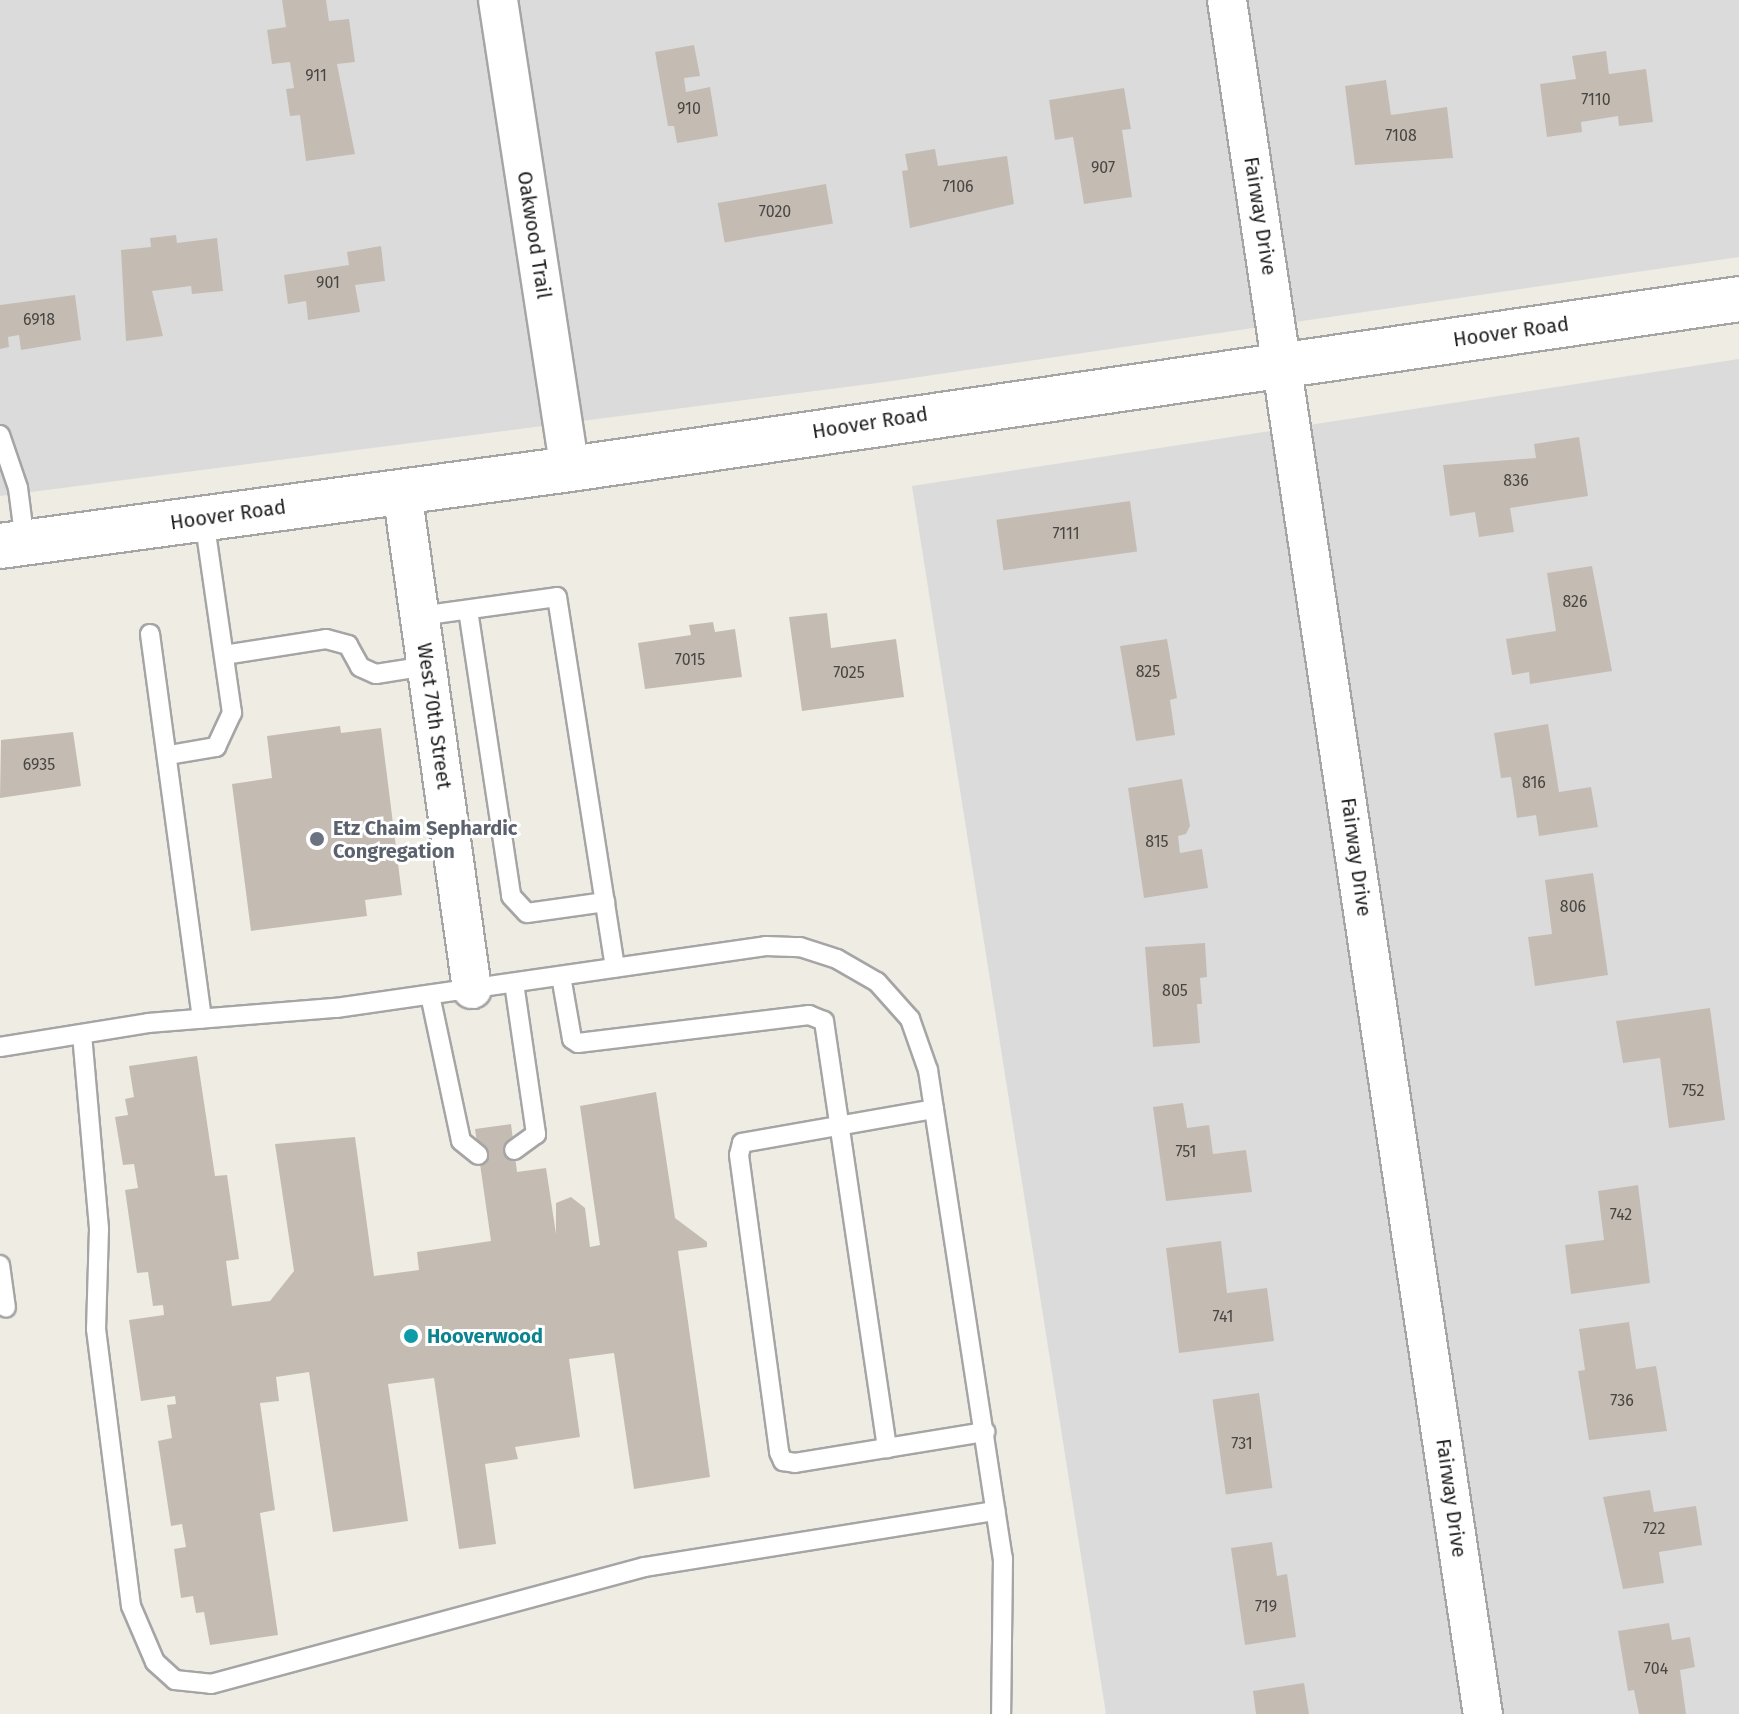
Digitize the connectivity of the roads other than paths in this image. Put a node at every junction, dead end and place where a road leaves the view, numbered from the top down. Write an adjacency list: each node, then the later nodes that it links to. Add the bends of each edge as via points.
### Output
1 (498, 0): 6 (street, Oakwood Trail)
2 (1227, 0): 4 (street, Fairway Drive)
3 (1739, 299): 4 (street, Hoover Road)
4 (1283, 364): 6 (street, Hoover Road); 35 (street, Fairway Drive)
5 (0, 435): 9 (lane, via 18,488)
6 (570, 469): 7 (street, Hoover Road)
7 (402, 491): 8 (street, Hoover Road); 11 (street, West 70th Street)
8 (204, 518): 9 (street, Hoover Road); 13 (lane)
9 (12, 544)
10 (468, 610): 11 (lane); 16 (lane, via 511,896 527,913); 16 (lane, via 557,597)
11 (420, 616): 14 (street, West 70th Street)
12 (150, 634): 15 (lane)
13 (224, 655): 14 (lane, via 326,639 348,645 360,667 376,674); 15 (lane, via 232,713 228,728 216,747)
14 (427, 666): 20 (street, West 70th Street)
15 (169, 755): 22 (lane)
16 (605, 902): 17 (lane)
17 (615, 967): 18 (lane); 25 (lane, via 766,946 800,947 837,959 877,982 910,1019 928,1070)
18 (561, 976): 19 (lane); 26 (lane, via 572,1039 578,1043 817,1018 827,1028)
19 (514, 983): 20 (lane); 27 (lane, via 536,1134)
20 (472, 989): 21 (lane)
21 (430, 995): 22 (lane); 28 (lane, via 461,1141)
22 (202, 1019): 23 (lane)
23 (82, 1034): 24 (lane); 33 (lane, via 99,1229 96,1329 131,1606 155,1662 175,1680 211,1684 645,1567)
24 (0, 1047)
25 (934, 1109): 26 (lane); 31 (lane)
26 (838, 1124): 32 (lane); 32 (lane, via 752,1137 742,1143 739,1155 779,1452 783,1461 795,1463)
27 (514, 1150)
28 (478, 1155)
29 (0, 1265): 30 (lane)
30 (6, 1308)
31 (985, 1432): 32 (lane); 33 (lane)
32 (887, 1448)
33 (996, 1511): 34 (lane, via 1003,1558)
34 (1001, 1714)
35 (1483, 1714)

